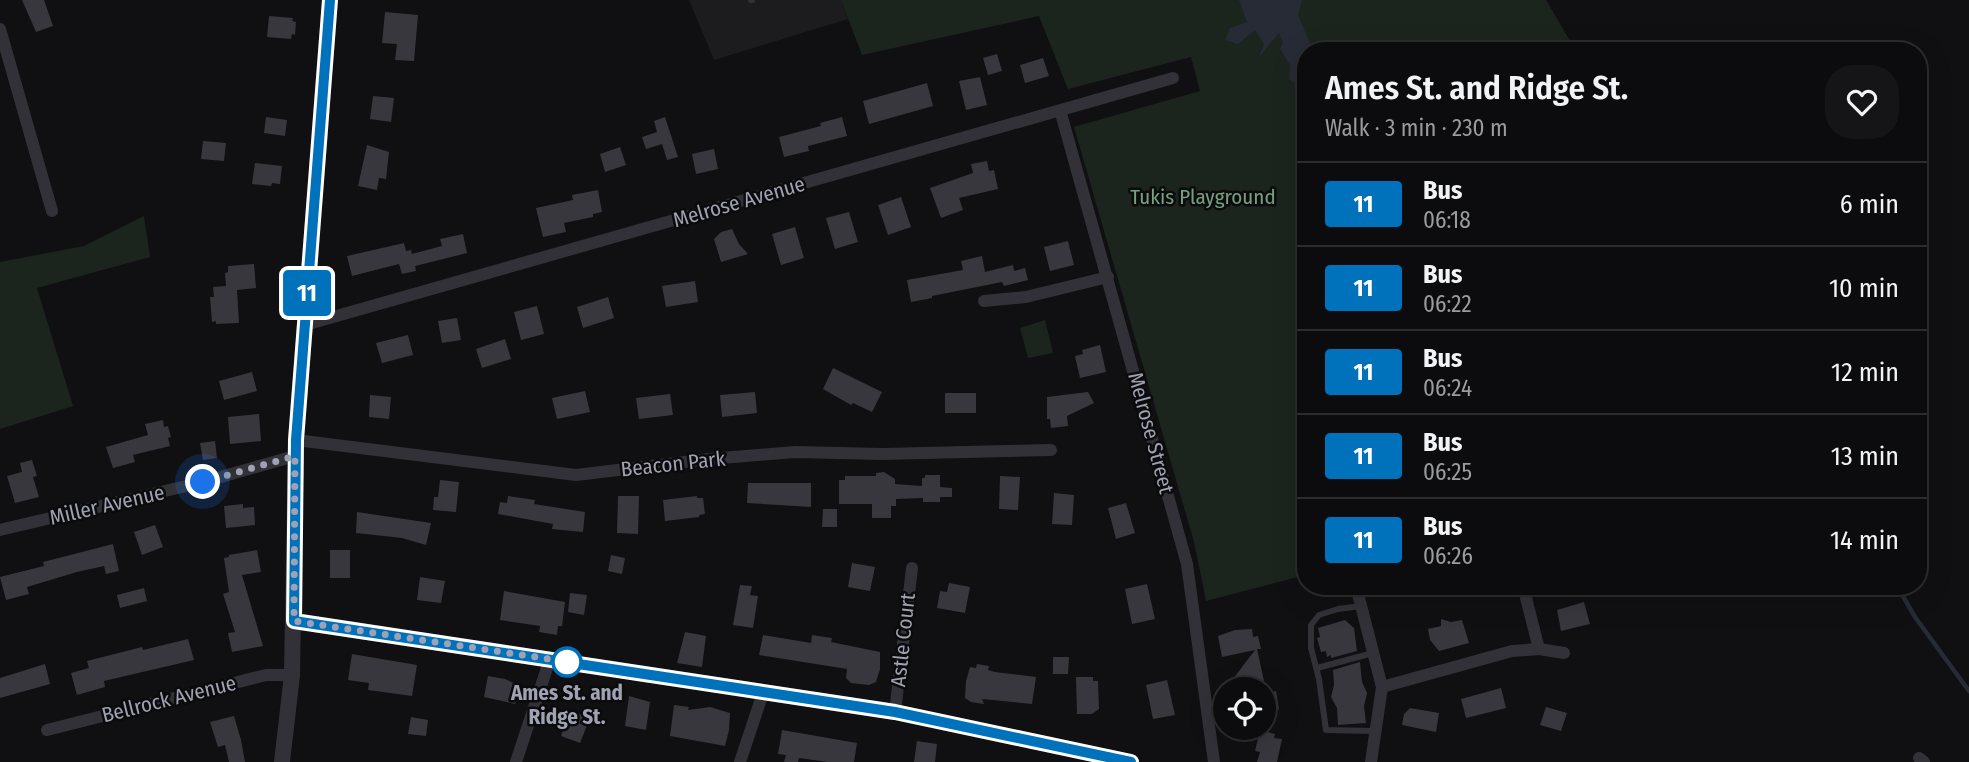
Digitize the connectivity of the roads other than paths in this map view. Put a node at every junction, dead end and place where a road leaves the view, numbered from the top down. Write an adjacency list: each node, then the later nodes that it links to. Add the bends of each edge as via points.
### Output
1 (330, 0): 8 (street)
2 (0, 29): 5 (street)
3 (1173, 78): 4 (street, Melrose Avenue)
4 (1060, 110): 6 (street, Melrose Street); 8 (street, Melrose Avenue)
5 (52, 211)
6 (1108, 277): 7 (street, via 1026,297); 33 (street, Melrose Street, via 1186,564)
7 (984, 301)
8 (305, 325): 9 (street)
9 (296, 448): 10 (street, Beacon Park, via 576,475 795,452); 11 (street, Miller Avenue, via 203,482); 16 (street)
10 (1051, 450)
11 (0, 530)
12 (912, 568): 25 (street, Astle Court)
13 (1358, 595): 15 (street)
14 (1525, 595): 17 (street)
15 (1361, 606): 18 (street); 21 (lane, via 1318,615 1311,625)
16 (294, 621): 20 (street); 22 (street)
17 (1539, 649): 19 (street); 23 (street, via 1512,651)
18 (1373, 653): 21 (lane); 23 (street)
19 (1564, 653)
20 (550, 659): 24 (street); 30 (street)
21 (1317, 668): 27 (lane, via 1326,730)
22 (292, 675): 26 (street, Bellrock Avenue, via 266,675); 29 (street)
23 (1382, 687): 27 (street)
24 (763, 693): 25 (street); 31 (street)
25 (895, 712): 28 (street)
26 (47, 730)
27 (1375, 731): 34 (street)
28 (1083, 757): 32 (street)
29 (282, 762)
30 (516, 762)
31 (740, 762)
32 (1131, 762)
33 (1214, 762)
34 (1371, 762)

